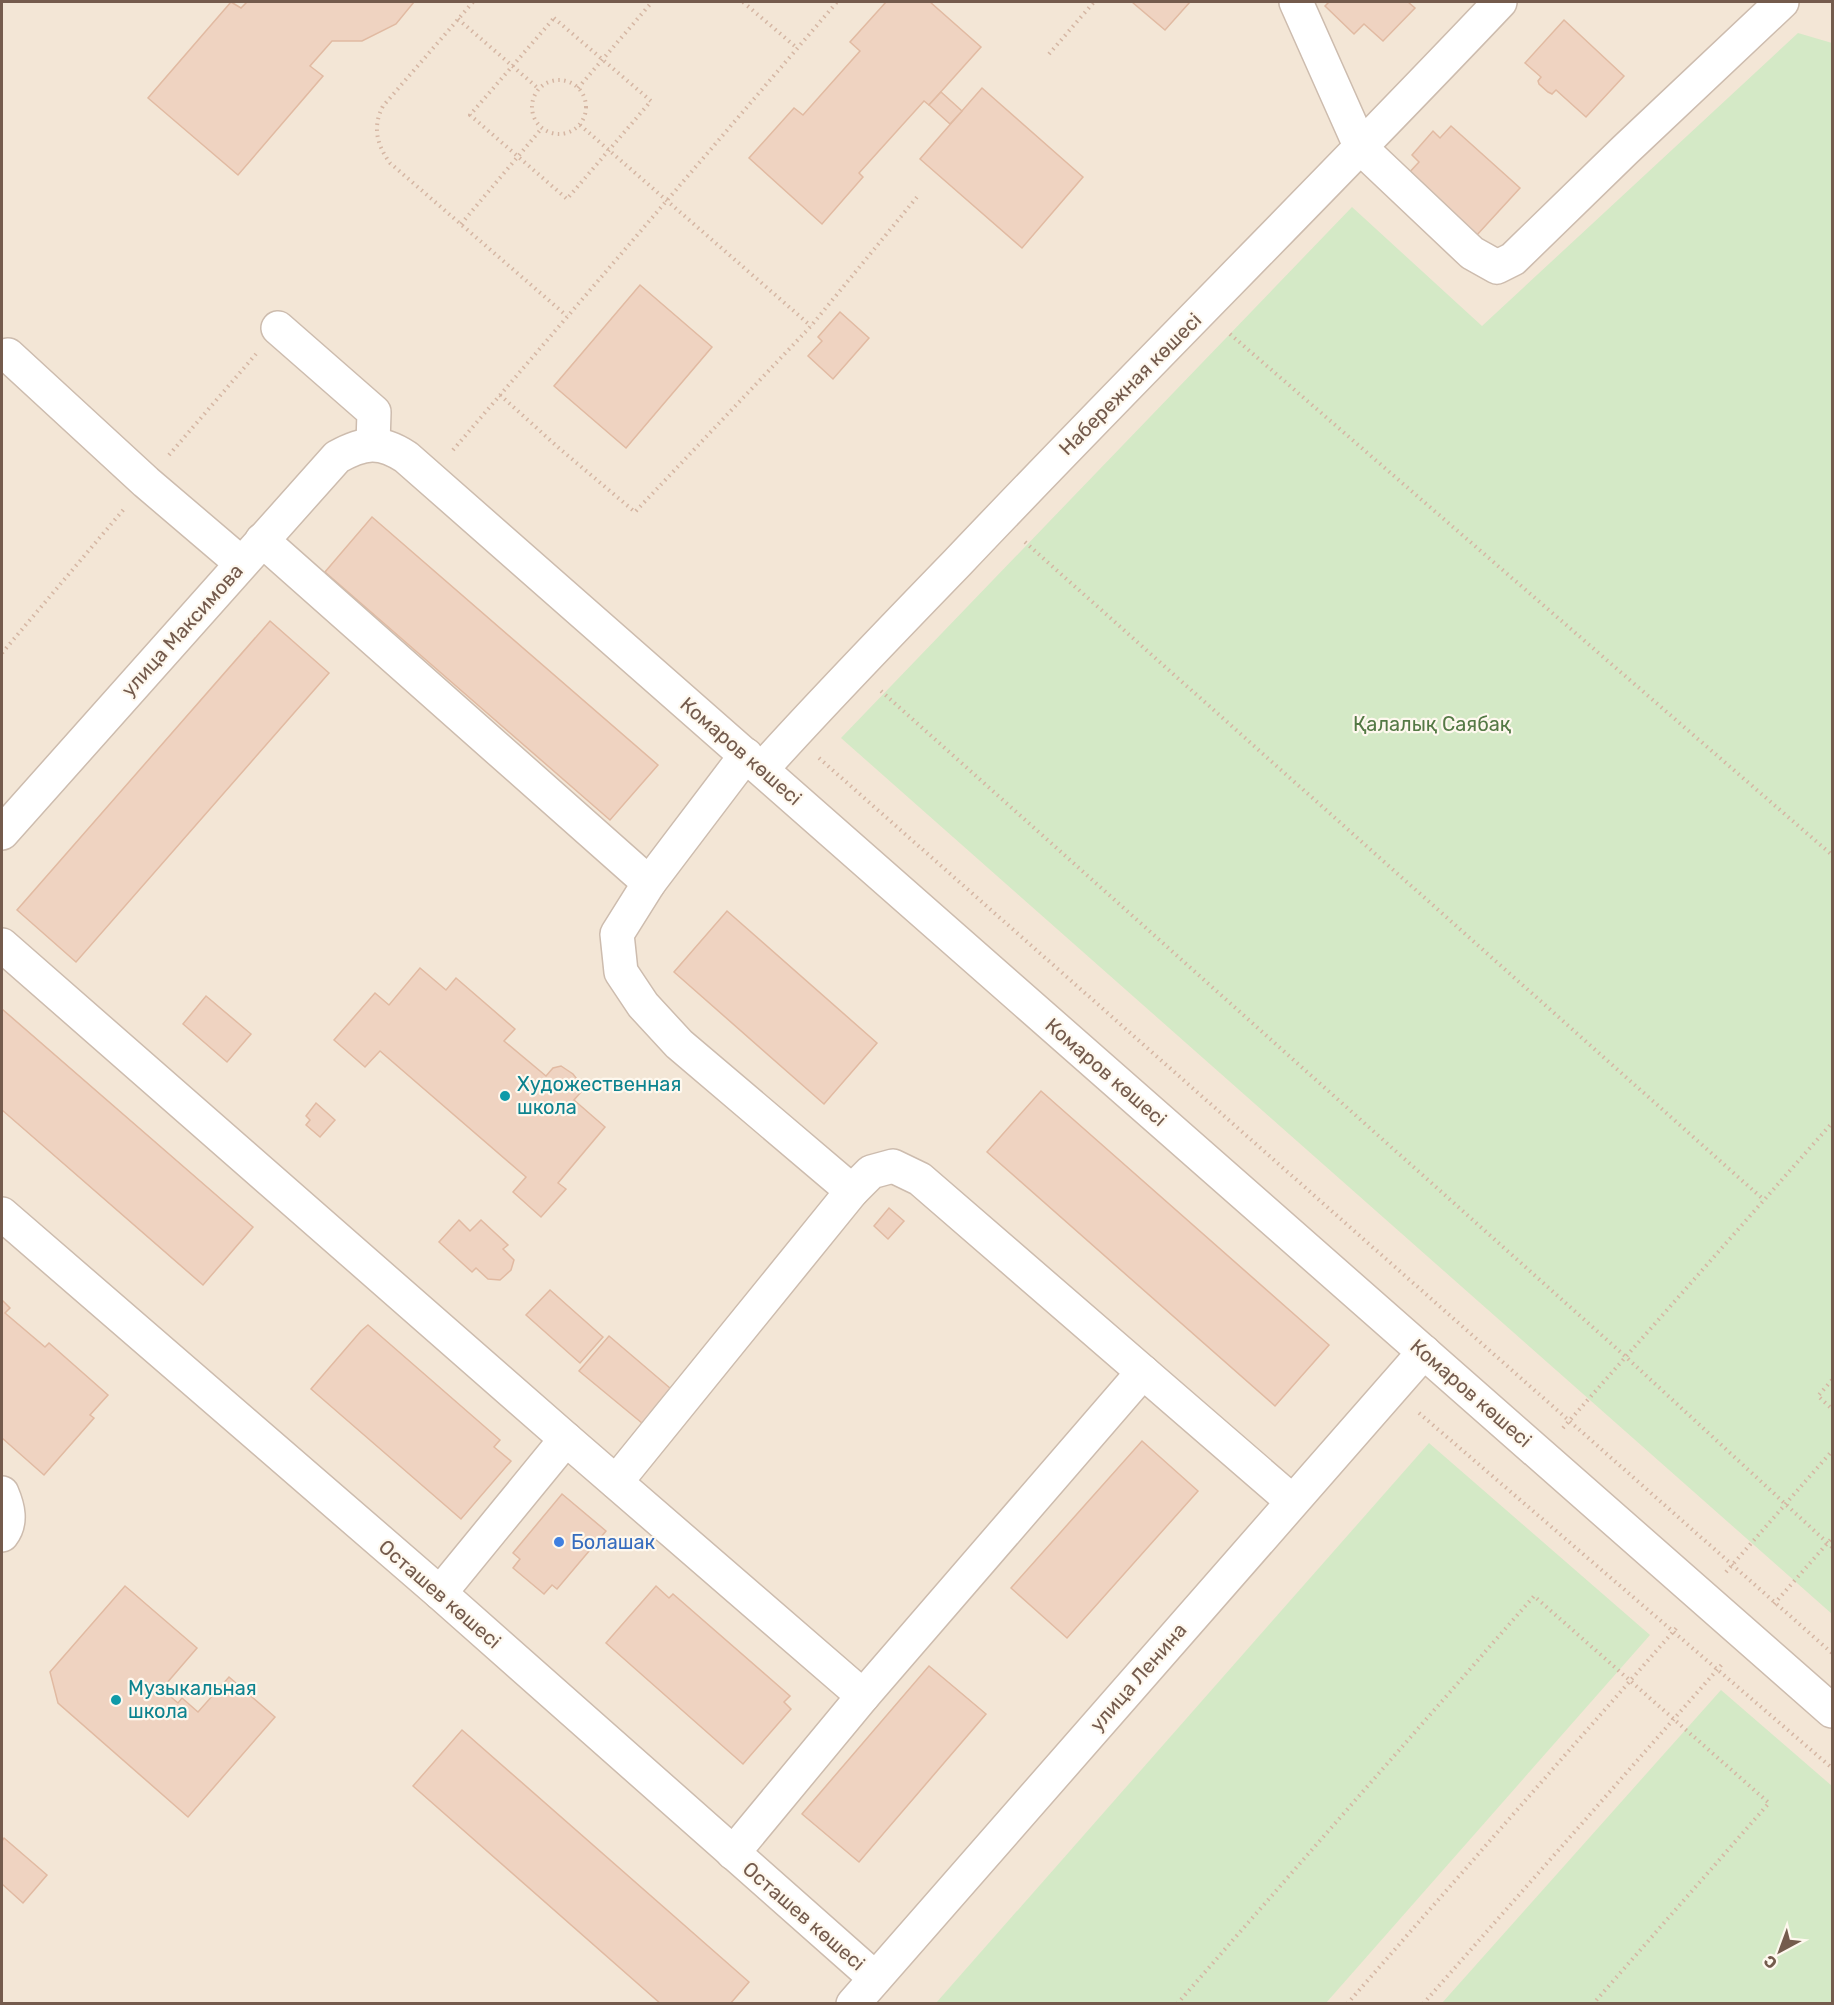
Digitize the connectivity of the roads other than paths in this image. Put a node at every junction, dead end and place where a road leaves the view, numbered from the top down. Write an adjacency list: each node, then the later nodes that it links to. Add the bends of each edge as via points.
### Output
1 (1296, 2): 4 (street)
2 (1500, 2): 4 (street, Набережная көшесі)
3 (1782, 2): 4 (street, via 1513,259 1497,267 1472,253)
4 (1361, 148): 9 (street, Набережная көшесі, via 793,735)
5 (278, 328): 7 (street, via 374,412)
6 (8, 355): 8 (street, via 146,482)
7 (373, 444): 8 (street, улица Максимова, via 337,457); 9 (street, Комаров көшесі, via 392,448 430,477)
8 (252, 551): 10 (street, улица Максимова); 11 (street)
9 (754, 762): 11 (street, Набережная көшесі); 15 (street, Комаров көшесі)
10 (2, 833)
11 (649, 883): 13 (street, Набережная көшесі, via 617,934 621,972 679,1044)
12 (2, 945): 17 (street)
13 (852, 1191): 16 (street, via 871,1172 893,1166 920,1179); 18 (street)
14 (2, 1214): 22 (street, Осташев көшесі)
15 (1424, 1352): 20 (street, улица Ленина); 24 (street, Комаров көшесі)
16 (1143, 1372): 20 (street); 23 (street)
17 (566, 1439): 18 (street); 22 (street)
18 (616, 1482): 23 (street)
19 (2, 1493): 21 (street, via 9,1510)
20 (1292, 1501): 26 (street, улица Ленина)
21 (2, 1535)
22 (440, 1593): 25 (street, Осташев көшесі)
23 (863, 1696): 25 (street)
24 (1833, 1711)
25 (733, 1853): 26 (street, Осташев көшесі)
26 (876, 1978): 27 (street, улица Ленина)
27 (853, 2004)

